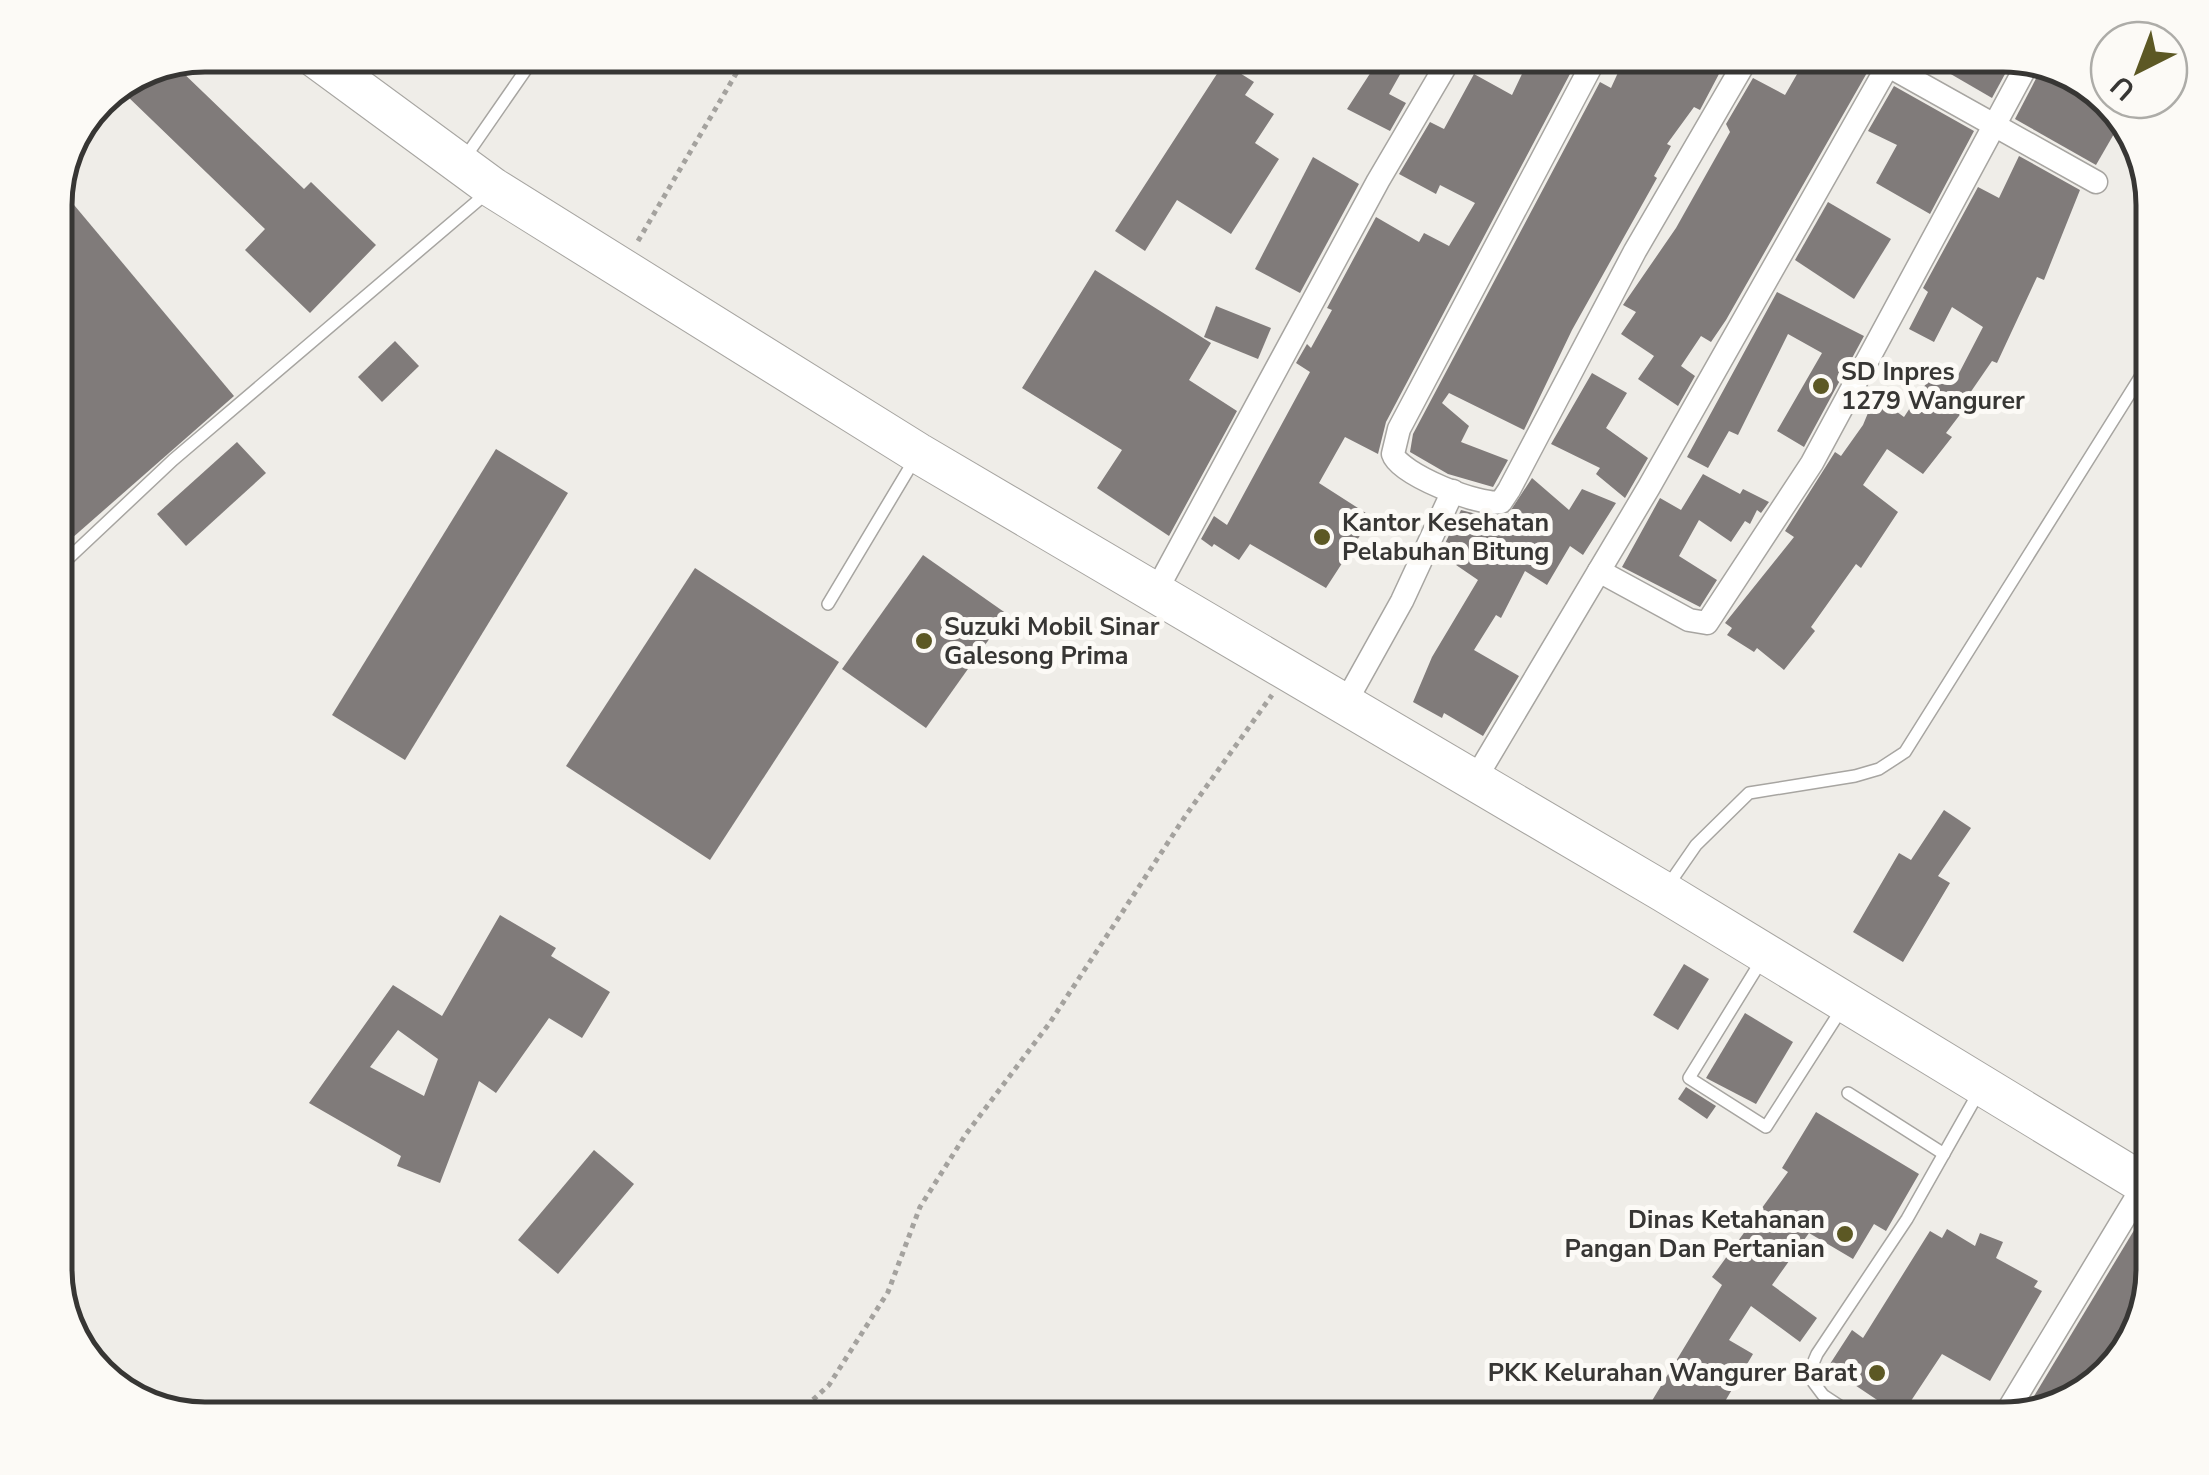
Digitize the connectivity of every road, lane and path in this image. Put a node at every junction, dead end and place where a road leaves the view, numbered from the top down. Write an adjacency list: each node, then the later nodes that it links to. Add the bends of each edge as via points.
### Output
1 (336, 73): 11 (highway)
2 (527, 73): 11 (lane)
3 (736, 73): 13 (path)
4 (1441, 73): 19 (street)
5 (1588, 73): 16 (street, via 1400,429 1396,462)
6 (1739, 73): 16 (street, via 1635,251 1510,490 1492,504)
7 (1875, 73): 18 (street)
8 (1906, 73): 10 (street)
9 (2022, 74): 10 (street)
10 (1995, 127): 12 (street); 18 (street, via 1812,463 1707,622 1688,620)
11 (476, 176): 13 (highway); 17 (lane)
12 (2096, 182)
13 (620, 270): 15 (highway)
14 (2136, 384): 24 (lane, via 1905,752 1856,776 1750,792 1696,845)
15 (918, 453): 19 (highway); 20 (lane)
16 (1453, 491): 22 (street)
17 (73, 554)
18 (1600, 571): 23 (street)
19 (1155, 593): 21 (highway)
20 (828, 604)
21 (1288, 672): 22 (highway); 33 (path, via 1050,1024 966,1134 920,1208 888,1292 829,1385)
22 (1343, 707): 23 (highway)
23 (1474, 780): 24 (highway)
24 (1664, 892): 25 (highway)
25 (1765, 954): 26 (highway); 26 (lane, via 1689,1078 1766,1128)
26 (1846, 1002): 27 (highway)
27 (1982, 1087): 29 (lane); 30 (highway)
28 (1848, 1093): 29 (lane)
29 (1944, 1154): 34 (lane, via 1808,1375)
30 (2136, 1172)
31 (2136, 1204): 32 (street)
32 (2014, 1401)
33 (811, 1402)
34 (1834, 1402)

